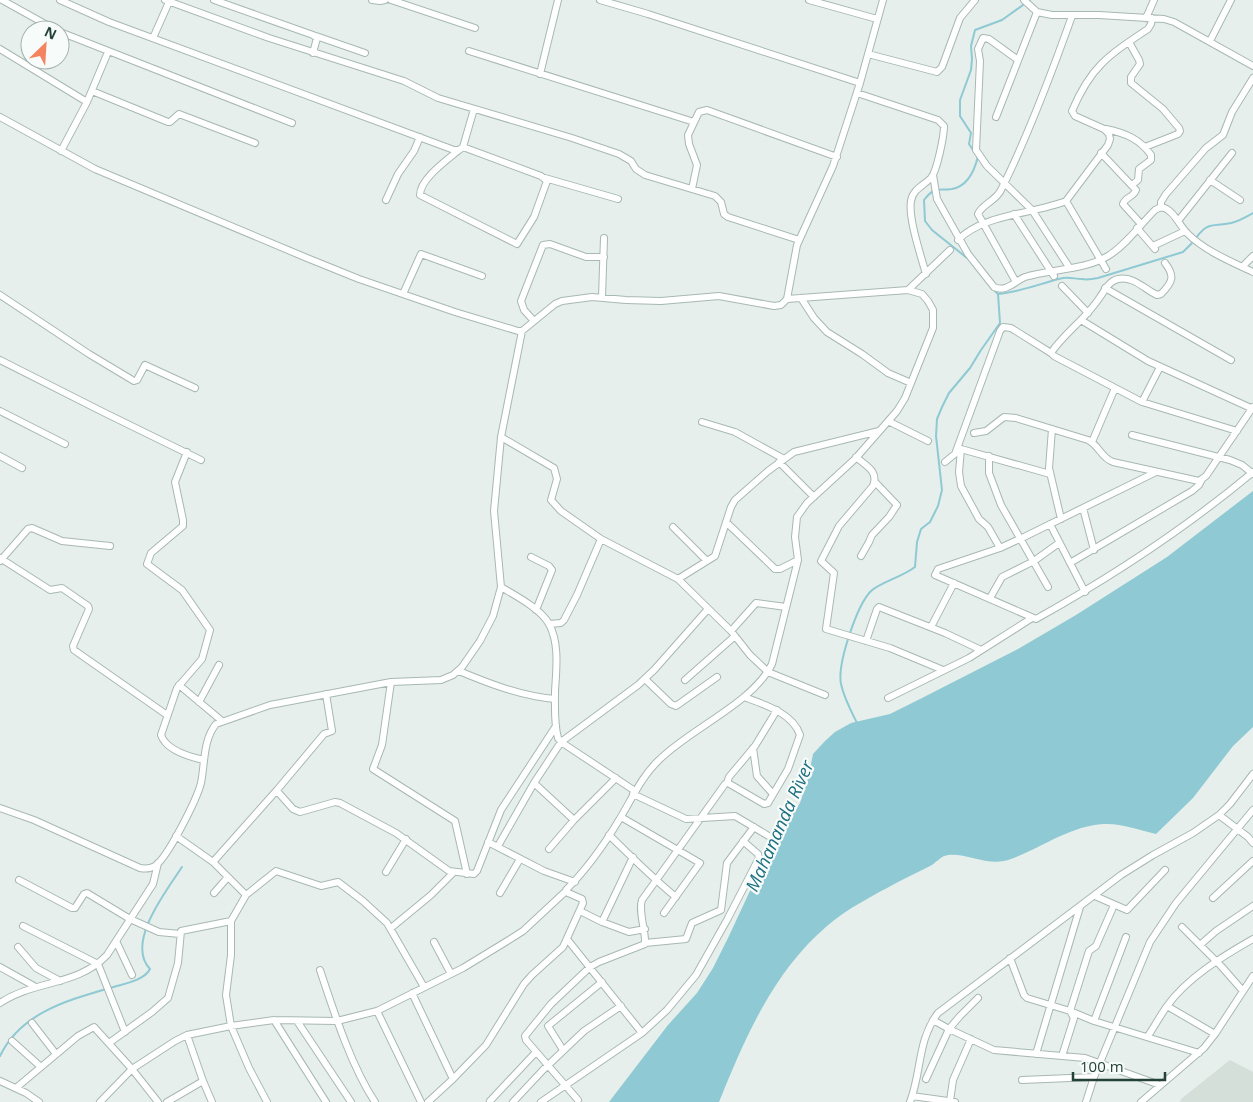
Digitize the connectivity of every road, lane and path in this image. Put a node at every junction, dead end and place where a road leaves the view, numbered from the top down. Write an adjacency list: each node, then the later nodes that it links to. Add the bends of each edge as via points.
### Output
1 (2, 0): 20 (street)
2 (60, 0): 24 (street)
3 (214, 0): 23 (street)
4 (372, 0): 5 (street)
5 (385, 0)
6 (391, 0): 21 (street)
7 (558, 0): 35 (street)
8 (600, 0): 37 (street)
9 (809, 0): 19 (street)
10 (883, 0): 19 (street)
11 (975, 0): 32 (street, via 960,18 942,67 937,72)
12 (1024, 0): 16 (street)
13 (1154, 0): 18 (street)
14 (1232, 0): 25 (street)
15 (167, 1): 24 (street); 30 (street)
16 (1034, 10): 17 (street); 33 (street)
17 (1072, 16): 18 (street); 58 (street)
18 (1149, 18): 25 (street, via 1174,22); 26 (street, via 1151,24 1148,29)
19 (877, 19): 32 (street)
20 (38, 20)
21 (474, 28)
22 (70, 36): 29 (street)
23 (316, 36): 30 (street); 31 (street)
24 (153, 38): 47 (street)
25 (1210, 41): 34 (street)
26 (1129, 42): 46 (street, via 1094,71 1072,111 1081,120); 49 (street, via 1140,64 1131,76 1131,83 1163,109 1180,131)
27 (0, 48): 40 (street)
28 (468, 51): 35 (street)
29 (108, 52): 38 (street); 45 (street)
30 (313, 53): 41 (street, via 404,81 438,98)
31 (365, 53)
32 (868, 54): 37 (street)
33 (1018, 60): 43 (street); 58 (street, via 989,39 980,40 976,150 986,166)
34 (1253, 66)
35 (540, 74): 44 (street)
36 (1253, 78): 65 (street, via 1229,118 1223,135 1206,148 1163,198)
37 (860, 84): 39 (street)
38 (92, 91): 40 (street); 48 (street, via 168,122 179,114)
39 (857, 93): 54 (street); 55 (street, via 942,122 944,129)
40 (87, 102): 51 (street)
41 (474, 109): 50 (street); 60 (street, via 619,154 645,175)
42 (0, 117): 51 (street)
43 (996, 117)
44 (694, 122): 54 (street, via 699,112 707,110); 60 (street, via 688,139 697,165)
45 (292, 123)
46 (1104, 129): 49 (street, via 1125,134); 52 (street, via 1110,139)
47 (420, 137): 50 (street, via 454,150); 62 (street)
48 (255, 142)
49 (1145, 147): 59 (street, via 1152,158 1139,169 1138,180)
50 (461, 149): 56 (street); 56 (street, via 432,173 420,195 516,244 537,211 546,186)
51 (61, 152): 91 (street, via 120,180 359,279)
52 (1101, 153): 59 (street); 64 (street)
53 (1232, 153): 57 (street)
54 (836, 156): 74 (street, via 826,185)
55 (933, 175): 73 (street, via 935,195); 85 (street, via 918,188 911,201)
56 (545, 178): 61 (street)
57 (1210, 180): 63 (street); 68 (street)
58 (1004, 183): 66 (street); 69 (street, via 997,197 978,214)
59 (1132, 185): 70 (street, via 1136,192 1123,204)
60 (692, 189): 74 (street, via 719,198 728,217)
61 (618, 199)
62 (386, 200)
63 (1240, 200)
64 (1066, 201): 66 (street); 78 (street)
65 (1161, 207): 68 (street, via 1169,210); 70 (street)
66 (1032, 210): 67 (street); 80 (street)
67 (1014, 214): 69 (street); 84 (street)
68 (1178, 221): 71 (street)
69 (983, 225): 73 (street); 87 (street)
70 (1139, 226): 71 (street, via 1154,248); 78 (street, via 1116,251)
71 (1187, 233): 81 (street)
72 (604, 238): 77 (street)
73 (959, 239): 87 (street, via 994,287 1004,289)
74 (799, 240): 95 (street)
75 (950, 250): 85 (street)
76 (1253, 256): 81 (street)
77 (604, 257): 93 (street); 97 (street, via 586,257 550,244 543,245 521,301 524,310)
78 (1100, 260): 80 (street); 82 (street)
79 (1165, 263): 89 (street, via 1172,277 1161,294 1157,295 1129,280 1112,280)
80 (1069, 267): 84 (street)
81 (1242, 267): 83 (street)
82 (1106, 269)
83 (1253, 272)
84 (1052, 273): 87 (street)
85 (926, 274): 90 (street)
86 (482, 276): 91 (street, via 421,254)
87 (1016, 282)
88 (1062, 286): 96 (street)
89 (1105, 288): 96 (street); 102 (street)
90 (908, 290): 94 (street); 104 (street, via 922,294 933,310 934,318)
91 (404, 294): 99 (street)
92 (0, 295): 105 (street, via 134,381 145,365)
93 (602, 297): 95 (street, via 661,300 720,296 774,306); 97 (street, via 562,301)
94 (801, 298): 95 (street); 104 (street, via 827,332 888,373)
95 (787, 299)
96 (1088, 313): 98 (street)
97 (534, 320): 99 (street)
98 (1081, 320): 100 (street); 103 (street)
99 (522, 331): 117 (street)
100 (1052, 353): 106 (street); 123 (street, via 1011,328 1002,327)
101 (0, 360): 122 (street)
102 (1231, 360)
103 (1160, 367): 107 (street); 108 (street)
104 (912, 383): 110 (street, via 901,406)
105 (195, 388)
106 (1115, 388): 107 (street); 119 (street)
107 (1142, 402): 113 (street)
108 (1253, 408): 113 (street)
109 (0, 411): 120 (street)
110 (888, 421): 114 (street); 118 (street)
111 (702, 422): 129 (street, via 736,432)
112 (1052, 429): 115 (street, via 1008,417 1000,419 986,431); 119 (street); 134 (street)
113 (1237, 430): 127 (street)
114 (879, 431): 126 (street); 129 (street, via 800,450)
115 (974, 433)
116 (1132, 435): 127 (street)
117 (501, 437): 143 (street, via 554,468 557,479 552,502); 158 (street, via 494,511)
118 (928, 441)
119 (1092, 442): 132 (street, via 1107,460)
120 (65, 444)
121 (962, 449): 123 (street); 125 (street); 147 (street, via 961,486)
122 (187, 452): 128 (street); 179 (street, via 175,482 183,526 151,553 147,564 182,590 210,630 201,661)
123 (955, 454): 130 (street)
124 (0, 456): 131 (street)
125 (989, 456): 134 (street); 144 (street, via 989,473 1001,505)
126 (856, 457): 136 (street, via 875,475); 137 (street)
127 (1219, 457): 133 (street, via 1242,465); 135 (street)
128 (201, 460)
129 (782, 461): 137 (street); 140 (street, via 740,495 731,506)
130 (945, 462)
131 (22, 468)
132 (1156, 472): 135 (street, via 1194,481); 138 (street)
133 (1253, 473): 160 (street, via 1162,542)
134 (1050, 474): 139 (street)
135 (1202, 479): 148 (street, via 1192,492)
136 (875, 482): 149 (street, via 897,506 872,535); 169 (street, via 838,528 821,560 834,573 826,629)
137 (814, 497): 152 (street, via 797,517)
138 (1083, 508): 139 (street); 148 (street)
139 (1060, 519): 141 (street)
140 (726, 522): 152 (street, via 775,569); 153 (street, via 717,553)
141 (1050, 524): 144 (street); 145 (street)
142 (673, 526): 153 (street)
143 (601, 539): 156 (street); 166 (street, via 564,620)
144 (1021, 539): 147 (street); 154 (street)
145 (1059, 543): 154 (street); 155 (street)
146 (110, 546): 151 (street, via 62,541 32,528)
147 (1000, 548): 157 (street, via 937,569 935,576)
148 (1094, 550): 155 (street)
149 (861, 556)
150 (531, 557): 164 (street, via 552,570)
151 (1, 559): 187 (street, via 50,590 62,588 88,606 74,650)
152 (798, 560): 162 (street)
153 (707, 561): 156 (street)
154 (1034, 561): 159 (street); 161 (street, via 1002,577)
155 (1070, 563): 160 (street)
156 (678, 579): 163 (street)
157 (954, 583): 161 (street); 167 (street)
158 (501, 587): 164 (street); 173 (street, via 493,616)
159 (1048, 587)
160 (1085, 592): 165 (street, via 1036,619)
161 (990, 598): 165 (street)
162 (786, 607): 168 (street, via 756,603); 174 (street)
163 (708, 609): 168 (street); 176 (street)
164 (536, 610): 166 (street)
165 (1032, 618): 170 (street)
166 (549, 624): 184 (street, via 557,658)
167 (931, 627): 169 (street, via 878,607); 170 (street)
168 (733, 634): 174 (street); 177 (street)
169 (866, 641): 172 (street)
170 (981, 650): 172 (street)
171 (219, 664): 185 (street)
172 (943, 670): 183 (street)
173 (459, 671): 178 (street, via 441,680); 184 (street, via 536,698)
174 (768, 672): 181 (street); 182 (street)
175 (717, 677): 176 (street, via 676,706)
176 (644, 679): 190 (street)
177 (685, 680)
178 (391, 682): 180 (street); 226 (street, via 382,745 373,769 454,820)
179 (179, 685): 185 (street); 187 (street)
180 (326, 694): 188 (street, via 270,705); 197 (street, via 332,731 324,734)
181 (825, 695)
182 (744, 697): 186 (street); 198 (street, via 668,751)
183 (888, 698)
184 (555, 700): 189 (street)
185 (199, 702): 188 (street)
186 (777, 710): 191 (street); 199 (street, via 797,728 800,735 788,769)
187 (167, 715): 192 (street, via 162,739 181,754)
188 (222, 721): 192 (street, via 211,730)
189 (556, 726): 190 (street); 213 (street, via 501,810)
190 (561, 742): 194 (street); 195 (street)
191 (753, 748): 196 (street); 199 (street, via 757,776)
192 (204, 760): 209 (street, via 197,794)
193 (1253, 774): 202 (street)
194 (616, 778): 198 (street); 205 (street)
195 (534, 782): 205 (street); 215 (street)
196 (726, 783): 199 (street, via 765,804); 204 (street)
197 (277, 791): 211 (street, via 298,812 338,802); 220 (street)
198 (634, 792): 203 (street); 204 (street, via 684,818)
199 (773, 794)
200 (0, 808): 222 (street, via 140,868 153,867)
201 (1253, 810): 207 (street)
202 (1219, 815): 207 (street); 235 (street, via 1121,875)
203 (621, 817): 208 (street); 217 (street)
204 (699, 818): 206 (street, via 735,816); 217 (street)
205 (574, 820): 216 (street)
206 (754, 827): 210 (street); 212 (street)
207 (1238, 830): 214 (street); 288 (street, via 1162,924 1147,950)
208 (609, 835): 218 (street); 230 (street)
209 (176, 836): 220 (street); 222 (street)
210 (772, 838)
211 (406, 839): 224 (street); 225 (street)
212 (744, 841): 256 (street, via 727,863 721,910 692,923 686,939); 291 (street, via 759,858 727,920 696,975 667,1010)
213 (488, 842): 215 (street); 226 (street, via 477,871)
214 (1253, 843)
215 (498, 846): 219 (street)
216 (550, 849)
217 (679, 850): 229 (street); 236 (street, via 700,864)
218 (633, 857): 229 (street); 245 (street)
219 (520, 858): 230 (street, via 544,872); 232 (street)
220 (213, 862): 227 (street)
221 (1253, 862): 237 (street)
222 (158, 863): 243 (street, via 153,884)
223 (1165, 870): 238 (street, via 1128,910)
224 (386, 872)
225 (453, 873): 226 (street); 248 (street)
226 (467, 874)
227 (228, 877): 233 (street); 234 (street)
228 (19, 880): 243 (street, via 72,908 84,894 88,894)
229 (655, 881): 236 (street); 249 (street, via 641,903)
230 (575, 882): 231 (street)
231 (566, 891): 241 (street, via 582,900); 265 (street, via 523,931)
232 (500, 892)
233 (214, 893)
234 (246, 895): 244 (street); 248 (street, via 276,871 320,886 338,882)
235 (1095, 896): 238 (street); 239 (street)
236 (676, 897): 242 (street)
237 (1213, 898)
238 (1114, 905): 280 (street, via 1096,946 1089,951)
239 (1080, 906): 259 (street); 276 (street)
240 (1253, 906): 257 (street)
241 (580, 912): 245 (street); 252 (street)
242 (664, 913)
243 (130, 919): 250 (street, via 159,932); 254 (street)
244 (231, 921): 250 (street, via 182,930); 287 (street, via 226,995)
245 (602, 922): 249 (street, via 629,932)
246 (23, 926): 261 (street)
247 (1182, 927): 257 (street)
248 (391, 928): 271 (street)
249 (645, 929): 256 (street)
250 (180, 934): 290 (street, via 178,963 169,996)
251 (1126, 937): 285 (street)
252 (567, 939): 263 (street); 309 (street, via 524,984 486,1045)
253 (1253, 939): 260 (street)
254 (116, 941): 261 (street); 266 (street)
255 (434, 942): 265 (street)
256 (645, 943): 263 (street)
257 (1200, 945): 260 (street)
258 (18, 947): 268 (street, via 36,968)
259 (1010, 958): 276 (street, via 1024,995); 283 (street, via 944,1007)
260 (1217, 962): 272 (street); 278 (street, via 1179,992)
261 (98, 964): 268 (street); 290 (street)
262 (0, 966): 270 (street)
263 (590, 967): 269 (street); 299 (street, via 551,1004 526,1036)
264 (320, 970): 282 (street)
265 (451, 974): 271 (street)
266 (132, 975)
267 (1253, 976): 272 (street)
268 (60, 981): 270 (street)
269 (602, 982): 277 (street); 298 (street, via 548,1026)
270 (34, 986): 275 (street)
271 (424, 988): 273 (street)
272 (1243, 991): 292 (street)
273 (412, 993): 279 (street); 309 (street)
274 (978, 998): 289 (street)
275 (0, 1003)
276 (1050, 1005): 280 (street); 302 (street)
277 (621, 1006): 291 (street); 298 (street)
278 (1167, 1006): 292 (street); 294 (street)
279 (377, 1011): 282 (street); 331 (street)
280 (1070, 1011): 285 (street); 303 (street, via 1074,1018)
281 (274, 1020): 284 (street); 287 (street); 328 (street)
282 (337, 1020): 284 (street); 330 (street, via 366,1089)
283 (933, 1020): 289 (street); 317 (street, via 921,1050)
284 (297, 1021): 329 (street)
285 (1094, 1021): 288 (street)
286 (32, 1024): 301 (street)
287 (231, 1026): 293 (street); 327 (street)
288 (1116, 1027): 294 (street); 304 (street)
289 (949, 1029): 295 (street); 310 (street)
290 (125, 1032): 297 (street)
291 (642, 1033): 314 (street)
292 (1215, 1034): 300 (street)
293 (188, 1036): 307 (street, via 174,1041); 313 (street)
294 (1148, 1036): 300 (street)
295 (971, 1039): 302 (street, via 994,1050); 322 (street, via 953,1080)
296 (12, 1041): 306 (street)
297 (110, 1043): 301 (street, via 92,1027); 307 (street)
298 (563, 1050): 305 (street)
299 (536, 1052): 305 (street); 320 (street)
300 (1199, 1053): 315 (street)
301 (56, 1054): 306 (street)
302 (1036, 1054): 303 (street)
303 (1062, 1056): 304 (street, via 1085,1058)
304 (1100, 1064): 308 (street); 315 (street)
305 (547, 1066): 314 (street); 333 (street)
306 (41, 1067): 316 (street)
307 (132, 1069): 323 (street); 324 (street)
308 (1094, 1077): 311 (street); 336 (street)
309 (453, 1079): 332 (street)
310 (926, 1079)
311 (1022, 1080)
312 (0, 1081): 316 (street)
313 (203, 1081): 325 (street); 326 (street)
314 (564, 1085): 318 (street); 334 (street)
315 (1160, 1085): 337 (street)
316 (16, 1088): 319 (street)
317 (911, 1099): 321 (street)
318 (578, 1100)
319 (35, 1101)
320 (490, 1101)
321 (931, 1101): 322 (street)
322 (950, 1101): 335 (street)
323 (100, 1102)
324 (158, 1102)
325 (167, 1102)
326 (212, 1102)
327 (266, 1102)
328 (326, 1102)
329 (352, 1102)
330 (375, 1102)
331 (421, 1102)
332 (428, 1102)
333 (513, 1102)
334 (541, 1102)
335 (955, 1102)
336 (1086, 1102)
337 (1141, 1102)

